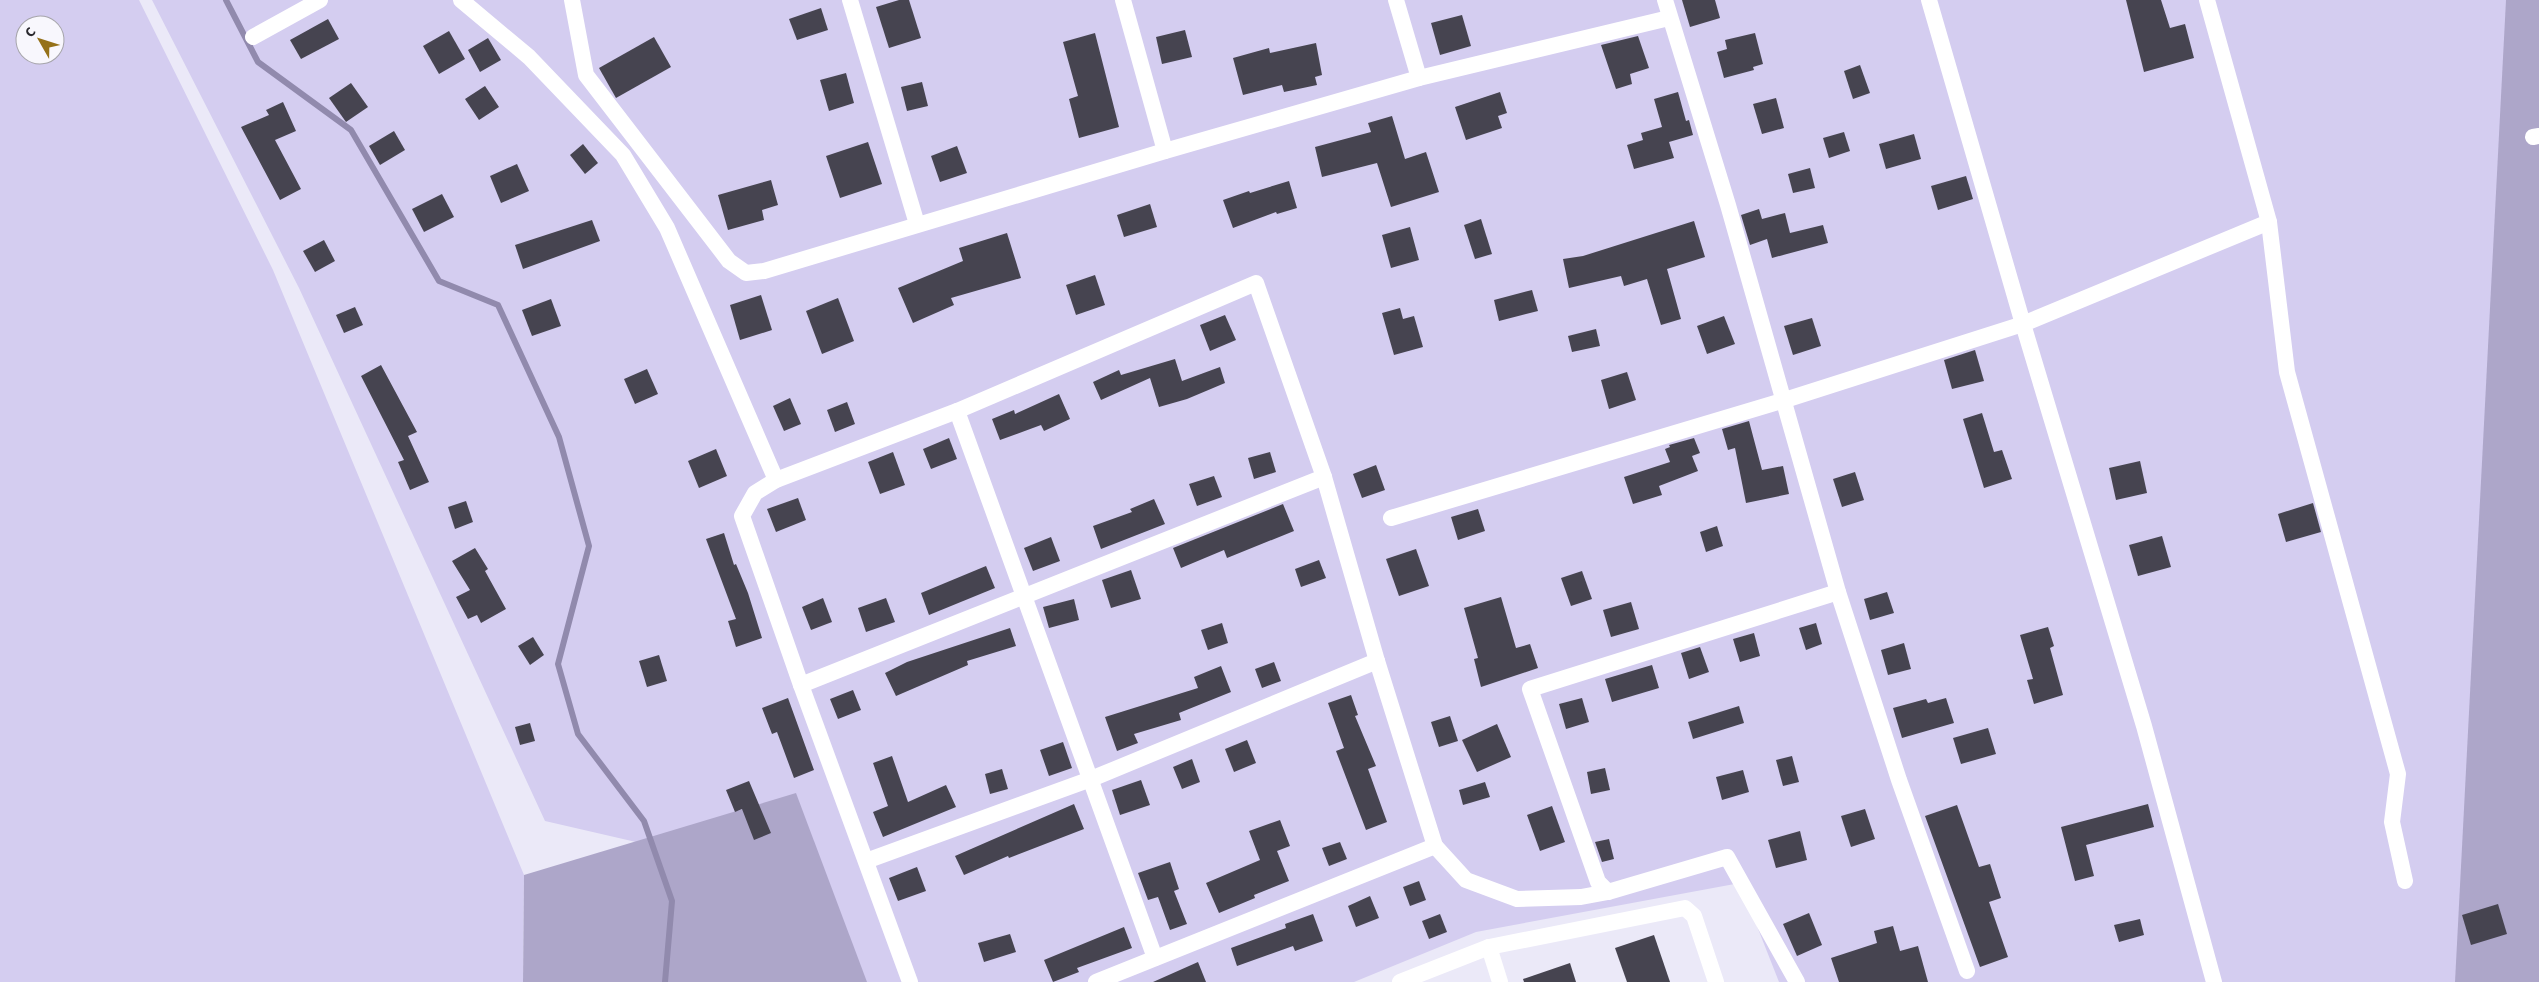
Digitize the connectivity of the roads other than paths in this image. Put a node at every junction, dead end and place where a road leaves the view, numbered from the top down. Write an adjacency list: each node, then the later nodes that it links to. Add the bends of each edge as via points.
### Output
1 (320, 0): 11 (street)
2 (461, 0): 20 (street, via 529,57 623,155 667,228)
3 (572, 0): 15 (street, via 586,76 729,261 746,273 764,271)
4 (850, 0): 15 (street)
5 (1122, 0): 13 (street)
6 (1396, 0): 12 (street)
7 (1665, 0): 10 (street)
8 (1930, 0): 16 (street)
9 (2206, 0): 14 (street)
10 (1669, 18): 12 (street); 17 (street, via 1728,205)
11 (252, 37)
12 (1420, 78): 13 (street)
13 (1166, 151): 15 (street)
14 (2269, 222): 16 (street); 29 (street, via 2287,372 2398,774 2392,822)
15 (917, 224)
16 (2023, 324): 17 (street); 40 (street, via 2144,726)
17 (1784, 400): 21 (street); 22 (street)
18 (957, 411): 19 (street, via 1256,283); 20 (street); 23 (street)
19 (1324, 477): 23 (street); 24 (street)
20 (776, 480): 25 (street, via 755,493 742,516)
21 (1391, 518)
22 (1838, 592): 30 (street, via 1530,689 1598,882); 33 (street, via 1899,780)
23 (1024, 597): 25 (street); 26 (street)
24 (1377, 661): 26 (street); 27 (street)
25 (801, 685): 28 (street)
26 (1091, 780): 28 (street); 32 (street)
27 (1435, 846): 30 (street, via 1466,880 1517,899 1581,897); 32 (street)
28 (866, 861): 34 (street)
29 (2405, 881)
30 (1608, 892): 39 (street, via 1727,858)
31 (1489, 947): 36 (street); 37 (street); 38 (street, via 1684,908 1694,916)
32 (1155, 958): 35 (street)
33 (1967, 971)
34 (910, 982)
35 (1096, 982)
36 (1400, 982)
37 (1500, 982)
38 (1716, 982)
39 (1797, 982)
40 (2214, 982)

